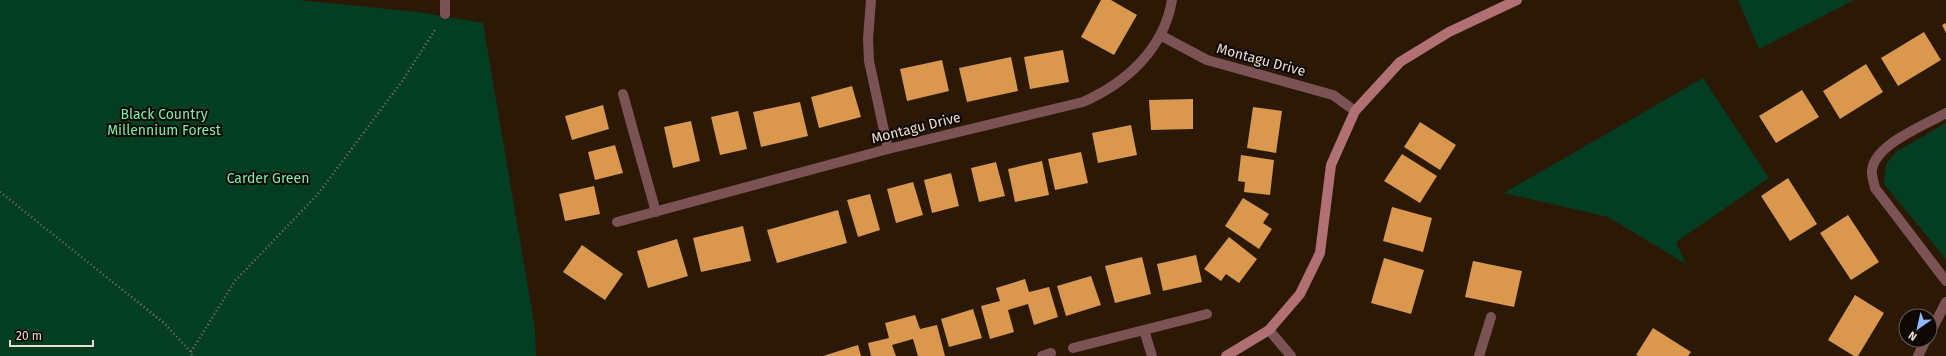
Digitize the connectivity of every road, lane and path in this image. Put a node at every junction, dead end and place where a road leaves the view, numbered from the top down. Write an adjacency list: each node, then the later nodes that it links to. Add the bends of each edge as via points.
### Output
1 (445, 0): 5 (street)
2 (871, 0): 10 (street, via 869,61)
3 (1172, 0): 6 (street, Montagu Drive)
4 (1517, 0): 8 (street, via 1449,32 1400,62)
5 (445, 14): 22 (path, via 403,80 318,194 235,281)
6 (1160, 35): 8 (street, Montagu Drive, via 1186,50 1220,64 1327,93); 10 (street, Montagu Drive, via 1127,77 1090,99)
7 (623, 94): 12 (street)
8 (1354, 111): 20 (street, via 1331,165 1320,253 1300,294)
9 (1946, 113): 14 (street, via 1887,146 1875,160 1871,171 1875,188)
10 (888, 149): 12 (street, Montagu Drive)
11 (0, 192): 22 (path, via 164,323)
12 (656, 212): 13 (street, Montagu Drive)
13 (617, 222)
14 (1946, 281)
15 (1946, 302): 18 (street)
16 (1206, 314): 19 (street)
17 (1491, 317): 26 (street)
18 (1938, 318)
19 (1144, 330): 21 (street); 23 (street)
20 (1269, 330): 24 (street); 25 (street)
21 (1073, 348)
22 (192, 354)
23 (1152, 356)
24 (1226, 356)
25 (1291, 356)
26 (1480, 356)

